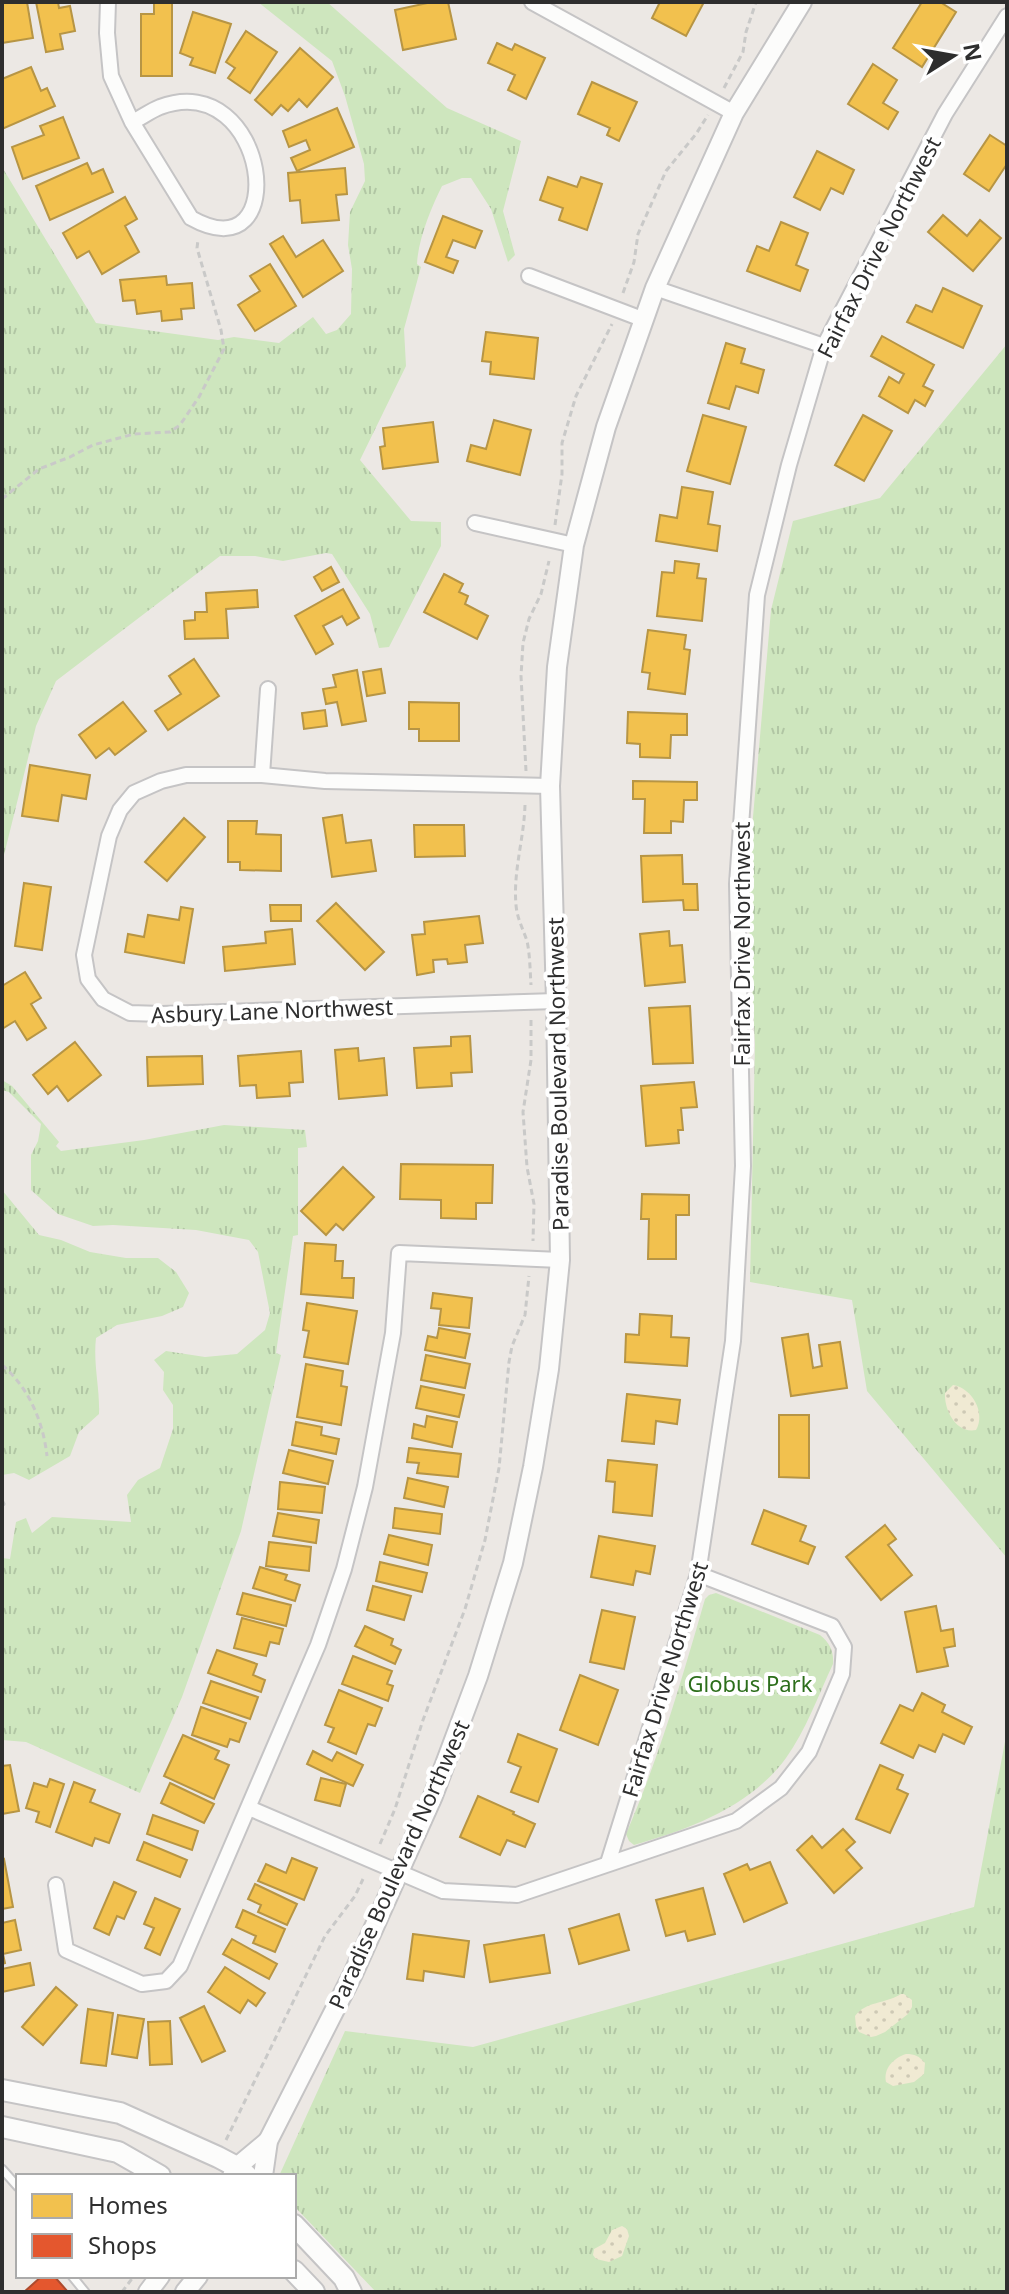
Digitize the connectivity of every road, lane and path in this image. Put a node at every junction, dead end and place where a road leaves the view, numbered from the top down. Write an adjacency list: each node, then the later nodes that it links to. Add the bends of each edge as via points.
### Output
1 (108, 2): 9 (street, via 111,76)
2 (532, 2): 7 (street)
3 (756, 2): 6 (path, via 743,52)
4 (802, 2): 7 (street, Paradise Boulevard Northwest)
5 (1007, 16): 16 (street, Fairfax Drive Northwest, via 945,114)
6 (724, 88)
7 (734, 113): 12 (street, Paradise Boulevard Northwest)
8 (708, 115): 13 (path, via 655,194)
9 (132, 122): 9 (street, via 191,218 226,229 243,222 253,208 257,172 247,141 230,119 208,106 187,103 160,107)
10 (198, 240): 17 (path, via 224,349 180,425 170,432 134,434 93,445 39,469)
11 (529, 276): 14 (street)
12 (655, 288): 14 (street, Paradise Boulevard Northwest); 16 (street)
13 (623, 293)
14 (642, 319): 20 (street, Paradise Boulevard Northwest)
15 (612, 323): 19 (path, via 579,387 562,443)
16 (824, 346): 37 (street, Fairfax Drive Northwest, via 757,595 737,884 743,1166 733,1341)
17 (2, 499)
18 (475, 523): 20 (street)
19 (555, 525)
20 (574, 545): 25 (street, Paradise Boulevard Northwest, via 557,667)
21 (549, 561): 23 (path, via 523,643)
22 (268, 689): 24 (street)
23 (526, 771)
24 (262, 775): 25 (street, Asbury Lane Northwest); 28 (street, Asbury Lane Northwest, via 173,778 134,793 120,810 109,836 84,955 88,979 103,999 130,1013 162,1014)
25 (550, 786): 28 (street, Paradise Boulevard Northwest)
26 (525, 805): 27 (path, via 515,886)
27 (531, 985)
28 (556, 1001): 31 (street, Paradise Boulevard Northwest)
29 (531, 1020): 30 (path, via 523,1112)
30 (533, 1241)
31 (560, 1260): 38 (street, via 399,1253 393,1333 344,1569); 41 (street, Paradise Boulevard Northwest, via 549,1369 513,1563 478,1676)
32 (529, 1276): 39 (path, via 525,1315 509,1362 499,1468 485,1540)
33 (2, 1365): 34 (path, via 41,1420)
34 (47, 1456)
35 (2, 1500): 36 (path)
36 (2, 1509)
37 (698, 1574): 40 (street, Fairfax Drive Northwest); 40 (street, via 832,1626 844,1647 842,1674 809,1752 781,1788 736,1821)
38 (249, 1808): 41 (street); 43 (street, via 180,1966 166,1981 142,1984 66,1950)
39 (380, 1844)
40 (608, 1863): 41 (street, via 517,1895 443,1891)
41 (399, 1873): 47 (street, Paradise Boulevard Northwest)
42 (363, 1879): 46 (path, via 325,1936)
43 (56, 1885)
44 (2, 2090): 49 (main road, via 120,2113)
45 (2, 2127): 50 (main road, via 118,2152)
46 (226, 2140)
47 (268, 2141): 49 (street, Paradise Boulevard Northwest); 51 (street, Paradise Boulevard Northwest)
48 (2, 2169): 52 (lane)
49 (239, 2173)
50 (156, 2174)
51 (263, 2174)
52 (16, 2185)
53 (296, 2227): 56 (main road)
54 (296, 2273): 55 (main road)
55 (314, 2292)
56 (351, 2292)

